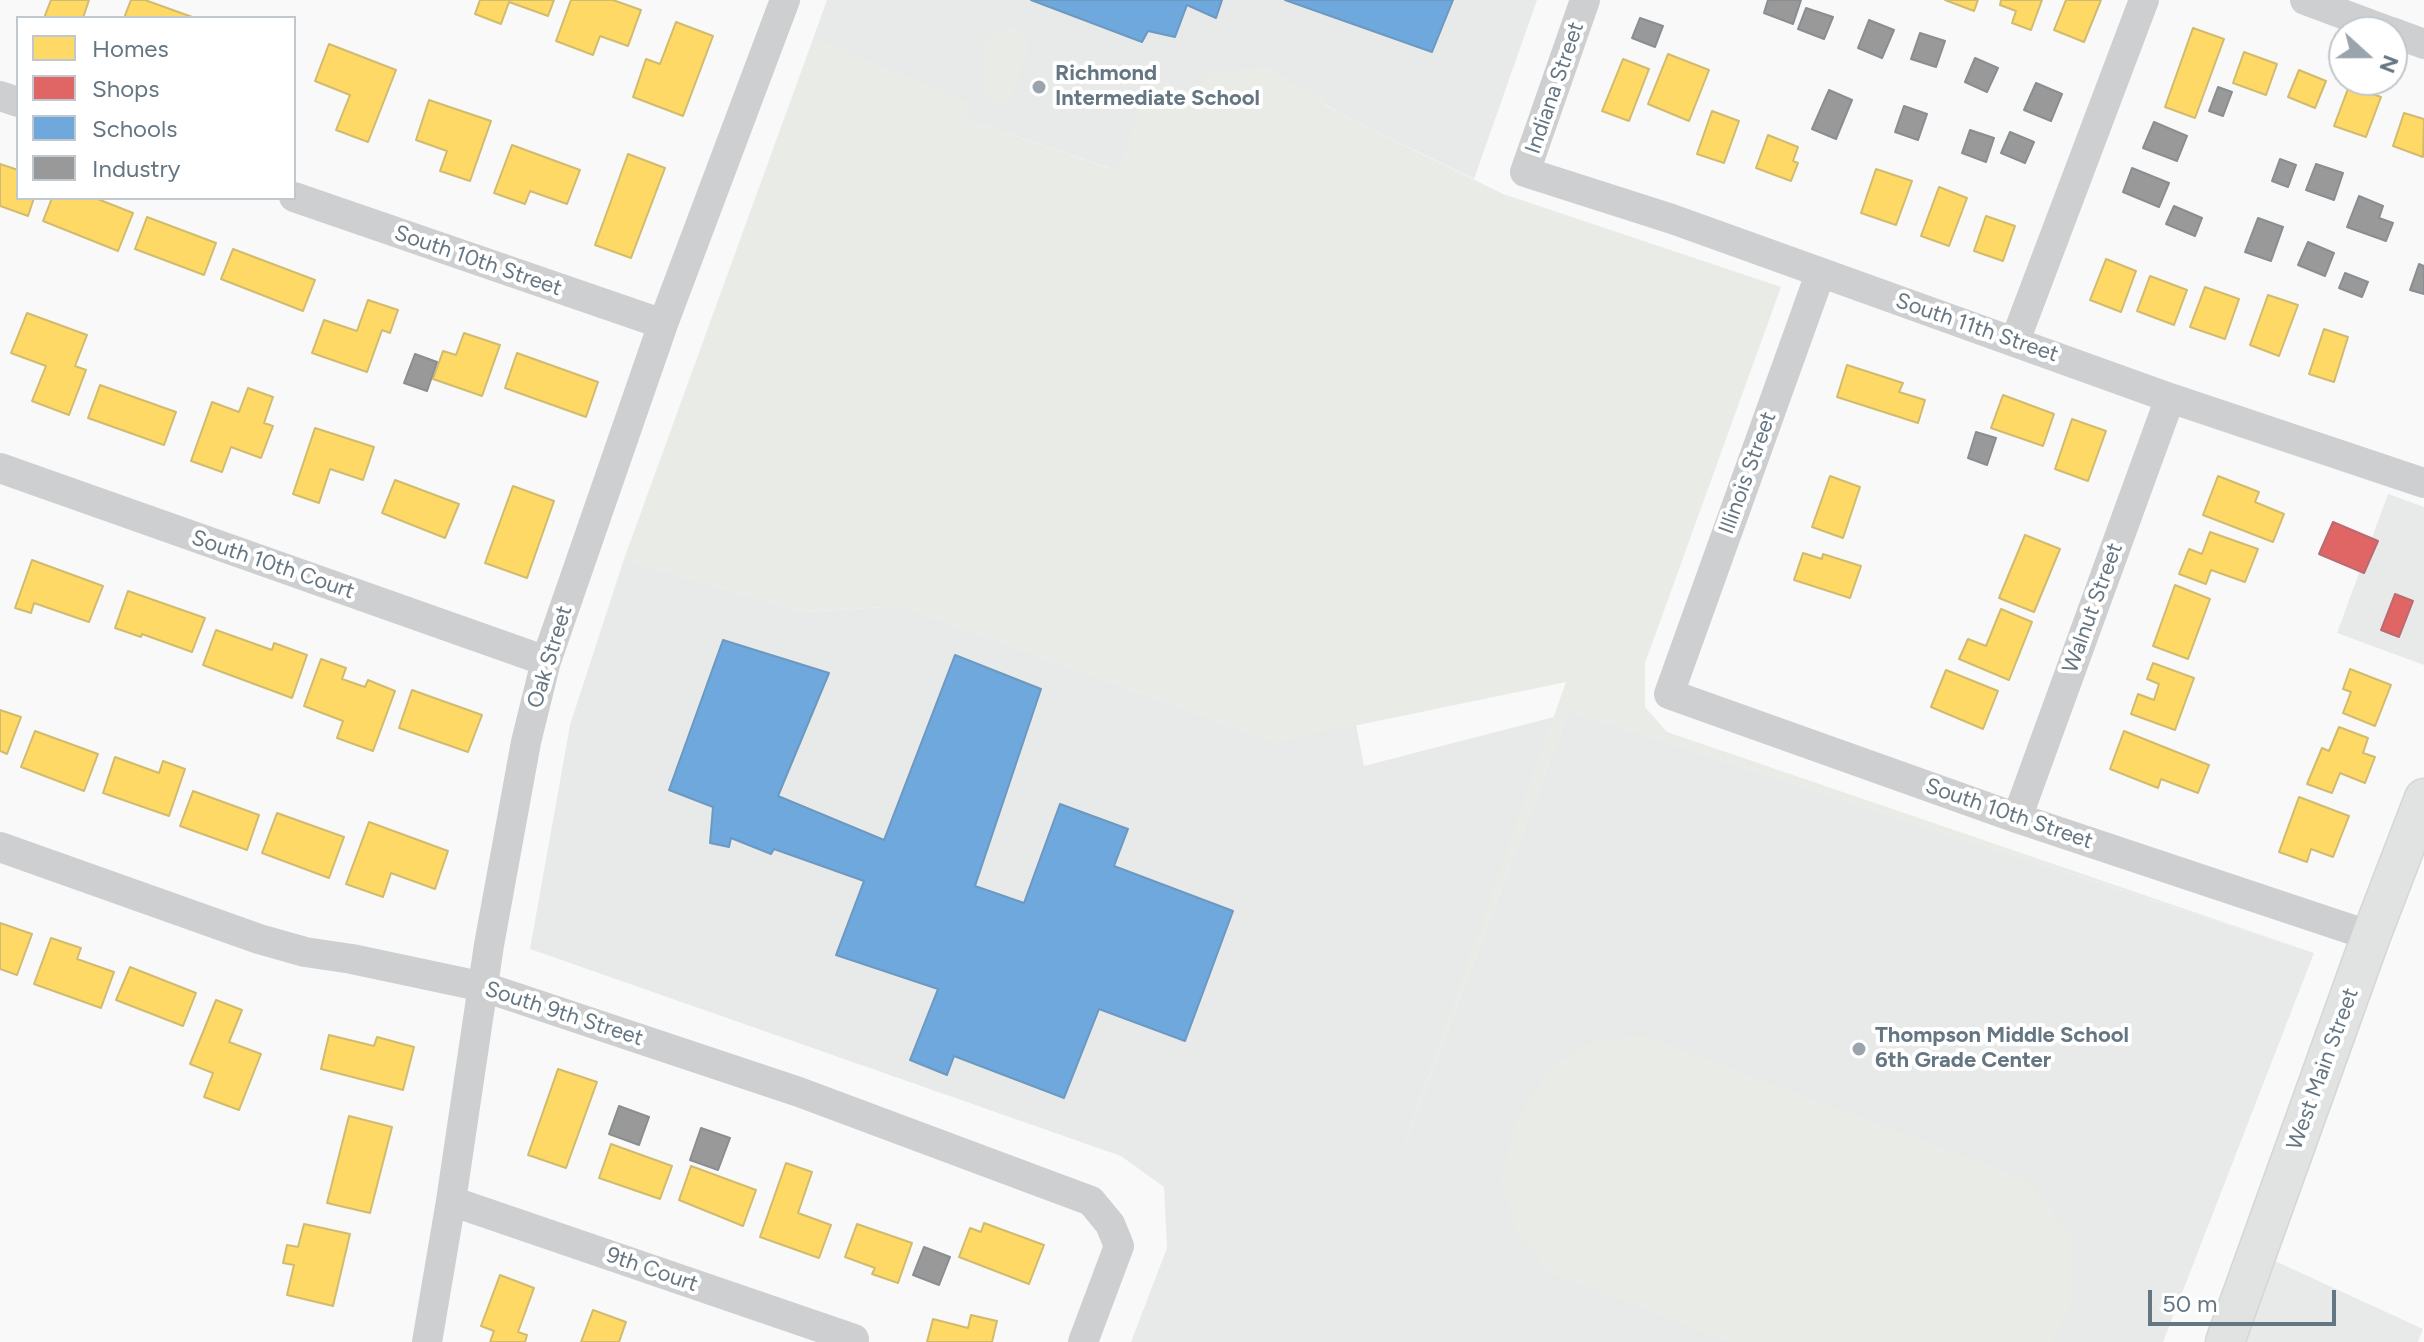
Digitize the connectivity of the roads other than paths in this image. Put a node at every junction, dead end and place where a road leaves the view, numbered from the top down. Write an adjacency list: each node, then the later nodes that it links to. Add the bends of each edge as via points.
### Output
1 (785, 0): 9 (street, Oak Street)
2 (1585, 0): 6 (street, Indiana Street, via 1525,172)
3 (2144, 0): 10 (street)
4 (2305, 0): 5 (street)
5 (2348, 16)
6 (1530, 174): 8 (street, South 11th Street)
7 (296, 198): 9 (street, South 10th Street)
8 (1820, 274): 10 (street, South 11th Street); 15 (street, Illinois Street)
9 (663, 324): 14 (street, Oak Street)
10 (2015, 341): 11 (street, South 11th Street)
11 (2170, 398): 13 (street, South 11th Street); 17 (street, Walnut Street)
12 (0, 468): 14 (street, South 10th Court)
13 (2424, 483)
14 (546, 661): 20 (street, Oak Street, via 526,742)
15 (1676, 673): 17 (street, South 10th Street, via 1669,694)
16 (2424, 798): 19 (main road, West Main Street)
17 (2017, 818): 19 (street, South 10th Street)
18 (0, 847): 20 (street, South 9th Street, via 305,952)
19 (2371, 936): 25 (main road, West Main Street)
20 (484, 987): 21 (street, Oak Street); 24 (street, South 9th Street, via 799,1092 1091,1201 1119,1246)
21 (451, 1201): 22 (street, 9th Court); 23 (street, Oak Street)
22 (854, 1339)
23 (427, 1342)
24 (1083, 1342)
25 (2225, 1342)

